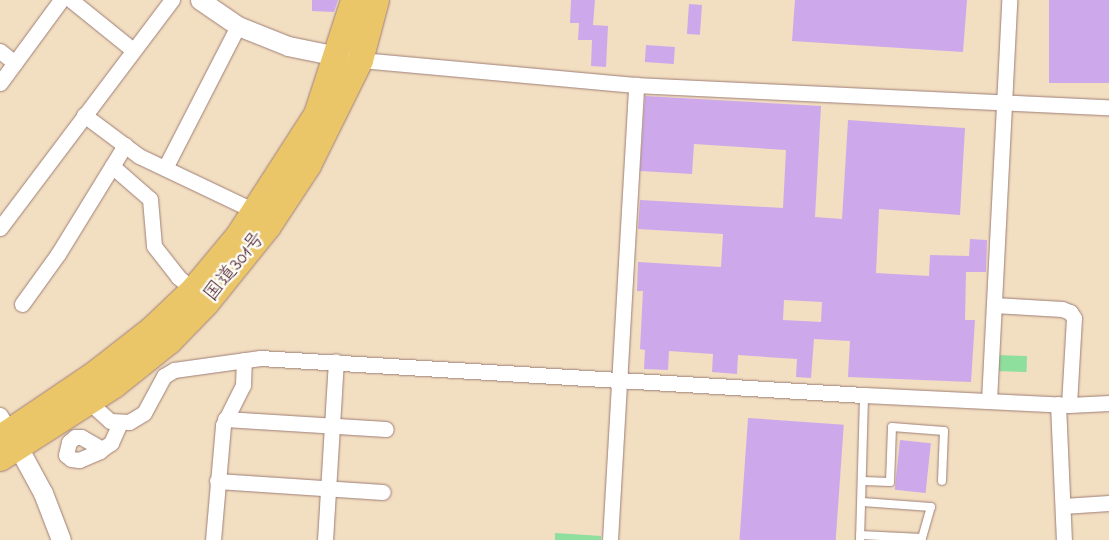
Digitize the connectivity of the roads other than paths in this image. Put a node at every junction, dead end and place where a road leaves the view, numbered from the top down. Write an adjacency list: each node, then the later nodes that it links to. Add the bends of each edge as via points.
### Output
1 (61, 0): 13 (street)
2 (71, 0): 9 (street)
3 (172, 0): 9 (street)
4 (200, 0): 8 (street)
5 (353, 0): 11 (highway, 国道301号)
6 (376, 0): 12 (highway, 国道301号)
7 (1009, 0): 16 (street)
8 (238, 26): 11 (street, via 288,46); 21 (street)
9 (133, 50): 18 (street)
10 (0, 51): 13 (street)
11 (333, 57): 12 (street); 22 (highway, 国道301号, via 316,114)
12 (360, 60): 15 (street); 32 (highway, 国道301号, via 308,165 268,226 206,303 169,340)
13 (15, 63): 14 (street)
14 (0, 83)
15 (636, 85): 16 (street); 29 (street)
16 (1003, 102): 17 (street); 26 (street)
17 (1109, 107)
18 (84, 115): 19 (street); 23 (street)
19 (125, 144): 20 (street); 21 (street)
20 (112, 166): 24 (street, via 150,199 154,246 178,277); 25 (street, via 58,254)
21 (165, 168): 22 (street)
22 (255, 211): 24 (highway, 国道301号)
23 (0, 228)
24 (193, 289): 39 (highway, 国道301号, via 151,329)
25 (22, 304)
26 (994, 306): 31 (street); 34 (street, via 1062,308 1070,312 1074,318)
27 (244, 360): 28 (street); 35 (street, via 243,385); 36 (street, via 174,370 164,376 144,413)
28 (336, 361): 29 (street); 37 (street)
29 (618, 381): 30 (street); 53 (street)
30 (864, 395): 31 (street); 43 (lane)
31 (989, 401): 34 (street)
32 (90, 402): 36 (street, via 110,421); 39 (highway, 国道301号)
33 (1109, 403): 34 (street)
34 (1063, 404): 48 (street)
35 (225, 419): 37 (street); 42 (street)
36 (120, 423): 40 (street, via 111,443)
37 (332, 428): 38 (street); 44 (street)
38 (386, 429)
39 (6, 438): 50 (street, via 43,493)
40 (102, 449)
41 (942, 480): 43 (lane, via 944,431 892,427 890,482)
42 (216, 481): 44 (street); 51 (street)
43 (863, 481): 46 (lane)
44 (328, 488): 45 (street); 52 (street)
45 (383, 492)
46 (862, 502): 49 (lane); 49 (lane, via 931,507 922,538)
47 (1109, 503): 48 (street)
48 (1063, 506): 54 (street)
49 (860, 538)
50 (61, 540)
51 (214, 540)
52 (326, 540)
53 (610, 540)
54 (1064, 540)

